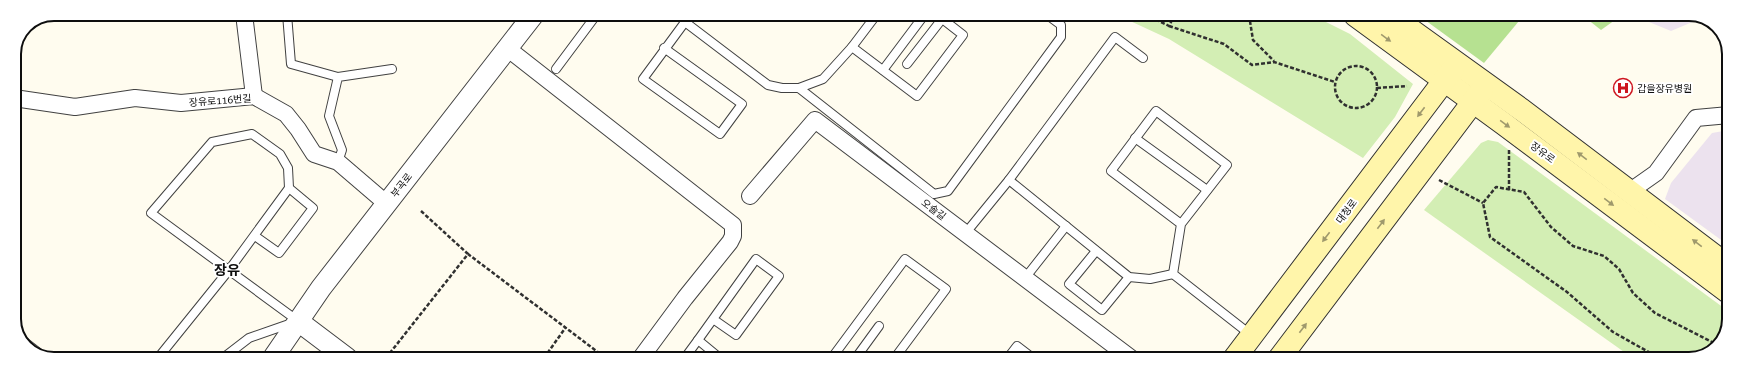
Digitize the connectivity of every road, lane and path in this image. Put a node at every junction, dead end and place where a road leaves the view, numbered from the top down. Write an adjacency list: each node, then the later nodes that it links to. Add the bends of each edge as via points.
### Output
1 (245, 21): 34 (street)
2 (287, 21): 28 (lane, via 291,64)
3 (528, 21): 19 (street, 부곡로)
4 (592, 21): 24 (lane)
5 (682, 21): 20 (lane)
6 (688, 21): 31 (lane, via 768,85)
7 (872, 21): 18 (lane)
8 (921, 21): 26 (lane)
9 (936, 21): 23 (lane)
10 (944, 21): 26 (lane, via 963,35 917,96)
11 (1056, 21): 31 (lane, via 1062,25 1061,37 948,192 934,194)
12 (1159, 21): 17 (path)
13 (1172, 21): 17 (path)
14 (1250, 21): 22 (path, via 1253,40)
15 (1365, 21): 27 (main road, 장유로, one-way to 27)
16 (1396, 21): 27 (main road, 장유로)
17 (1169, 26): 22 (path, via 1224,44 1252,65)
18 (852, 47): 26 (lane); 31 (lane, via 823,79)
19 (507, 48): 48 (street, 부곡로); 76 (street, via 733,224 730,242)
20 (664, 48): 20 (lane, via 643,79 720,134 742,104)
21 (1143, 58): 40 (lane, via 1115,37)
22 (1274, 62): 29 (path)
23 (907, 64)
24 (556, 68)
25 (392, 69): 28 (lane)
26 (883, 70)
27 (1451, 72): 33 (main road, 장유로); 66 (main road, 대청로, one-way to 66)
28 (338, 77): 39 (lane, via 329,116 342,150)
29 (1335, 82): 32 (path, via 1342,70 1355,66 1362,67 1373,75); 32 (path, via 1334,89 1340,102 1352,108 1359,108 1371,101)
30 (1407, 86): 32 (path)
31 (799, 88)
32 (1377, 88)
33 (1479, 93): 45 (main road, 장유로, one-way to 33); 61 (main road, 장유로, one-way to 61); 86 (main road, one-way to 33)
34 (254, 96): 35 (street, 장유로116번길, via 181,103 135,98 75,107); 39 (street, 장유로116번길, via 286,114 314,154)
35 (21, 99)
36 (1722, 116): 45 (street, via 1696,118 1656,173)
37 (1135, 138): 43 (lane); 43 (lane, via 1156,111 1227,165); 50 (lane, via 1111,171)
38 (1509, 145): 44 (path)
39 (338, 162): 48 (street, 장유로116번길)
40 (1009, 180): 51 (lane); 52 (lane)
41 (1438, 180): 47 (path)
42 (289, 188): 53 (lane); 53 (lane, via 313,208 279,253); 57 (lane, via 288,168 280,154 252,134 212,142 151,213)
43 (1207, 190): 50 (lane)
44 (1509, 190): 47 (path, via 1496,187); 68 (path, via 1524,192 1551,227 1573,246 1604,256 1618,269 1633,293 1655,313)
45 (1629, 192): 56 (main road, 장유로, one-way to 45)
46 (750, 196): 84 (street, 오솔길, via 815,120)
47 (1483, 203): 87 (path, via 1490,238 1567,292 1613,332)
48 (387, 204): 63 (street, 부곡로)
49 (421, 211): 55 (path)
50 (1181, 224): 59 (lane)
51 (1066, 226): 54 (lane); 58 (lane)
52 (969, 229)
53 (255, 236): 57 (lane)
54 (1096, 251): 60 (lane); 60 (lane, via 1069,284 1102,310)
55 (468, 254): 65 (path); 73 (path)
56 (1722, 262)
57 (229, 270): 63 (lane); 69 (lane)
58 (1029, 273)
59 (1173, 274): 60 (lane, via 1150,278); 66 (lane)
60 (1128, 276)
61 (1722, 287)
62 (713, 319): 62 (lane, via 756,260 779,276 736,335); 67 (lane)
63 (298, 321): 70 (lane, via 249,338); 71 (street, 부곡로); 72 (street)
64 (879, 326): 80 (lane)
65 (566, 327): 74 (path); 75 (path)
66 (1252, 335): 85 (main road, 대청로)
67 (698, 340): 77 (lane); 78 (lane)
68 (1712, 342)
69 (163, 352)
70 (231, 352)
71 (276, 352)
72 (339, 352)
73 (391, 352)
74 (548, 352)
75 (599, 352)
76 (644, 352)
77 (689, 352)
78 (713, 352)
79 (836, 352): 81 (lane, via 905,259 946,289)
80 (860, 352)
81 (899, 352)
82 (1012, 352): 83 (lane, via 1017,346)
83 (1025, 352)
84 (1123, 352)
85 (1239, 352)
86 (1284, 352)
87 (1649, 352)

